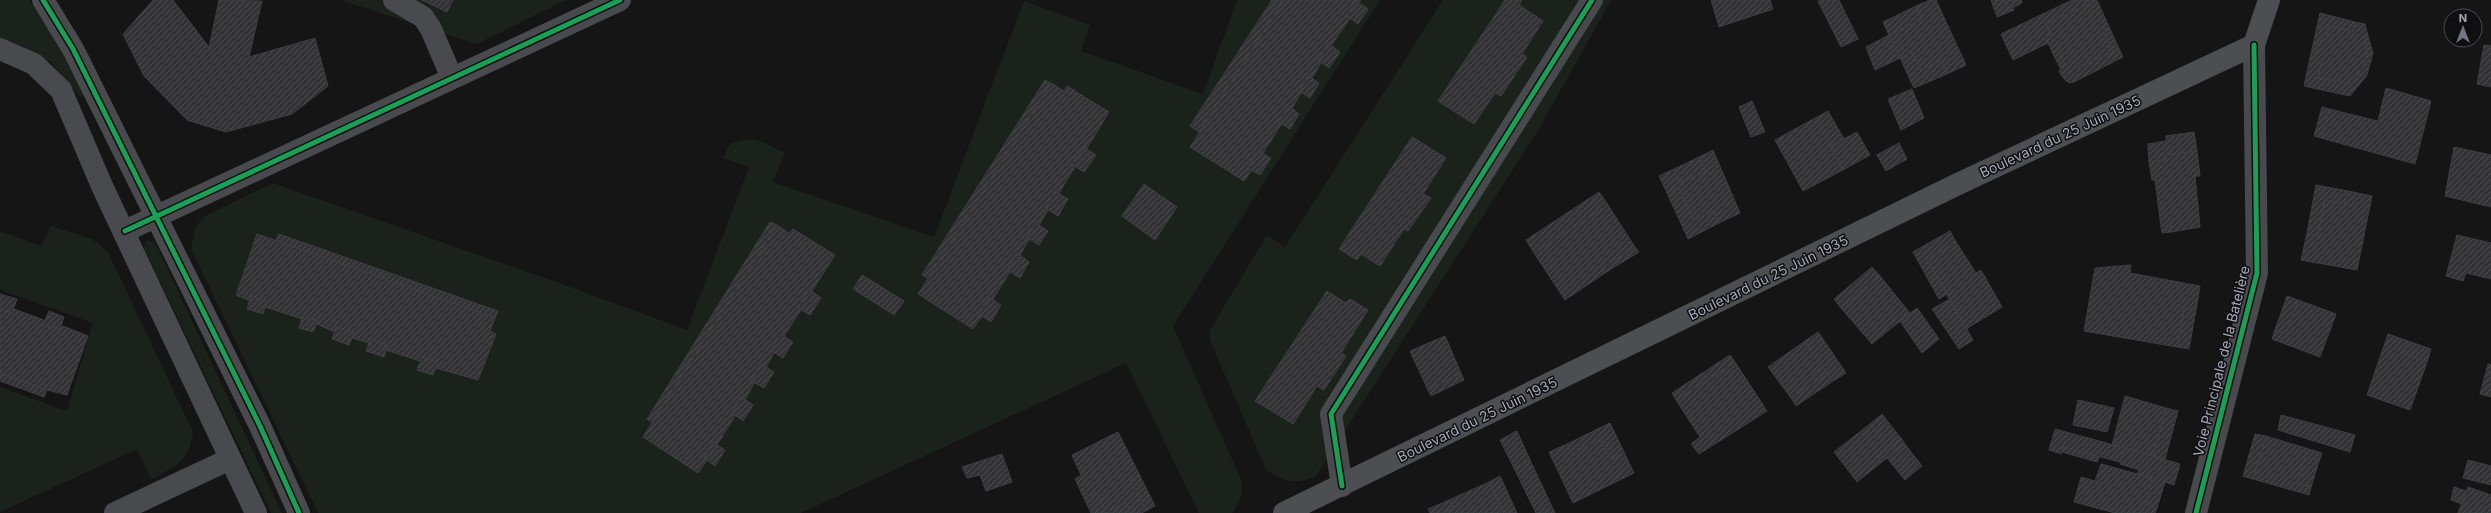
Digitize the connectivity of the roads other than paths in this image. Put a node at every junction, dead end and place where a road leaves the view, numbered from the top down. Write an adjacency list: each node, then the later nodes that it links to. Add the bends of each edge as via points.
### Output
1 (43, 0): 9 (street, via 73,49)
2 (394, 0): 8 (street, via 423,17 431,29)
3 (620, 0): 8 (street)
4 (1592, 0): 12 (street, via 1331,414)
5 (2269, 0): 6 (main road, Voie Principale de la Batelière)
6 (2254, 45): 12 (main road, Boulevard du 25 Juin 1935, via 1958,184); 17 (street, Voie Principale de la Batelière, via 2257,273)
7 (0, 49): 10 (street, via 34,64 61,90 102,186)
8 (452, 78): 9 (street)
9 (155, 217): 10 (street); 15 (street, via 260,426)
10 (125, 230): 11 (street)
11 (230, 458): 13 (street); 14 (street)
12 (1342, 486): 16 (main road, Boulevard du 25 Juin 1935)
13 (115, 513)
14 (256, 513)
15 (300, 513)
16 (1284, 513)
17 (2196, 513)

